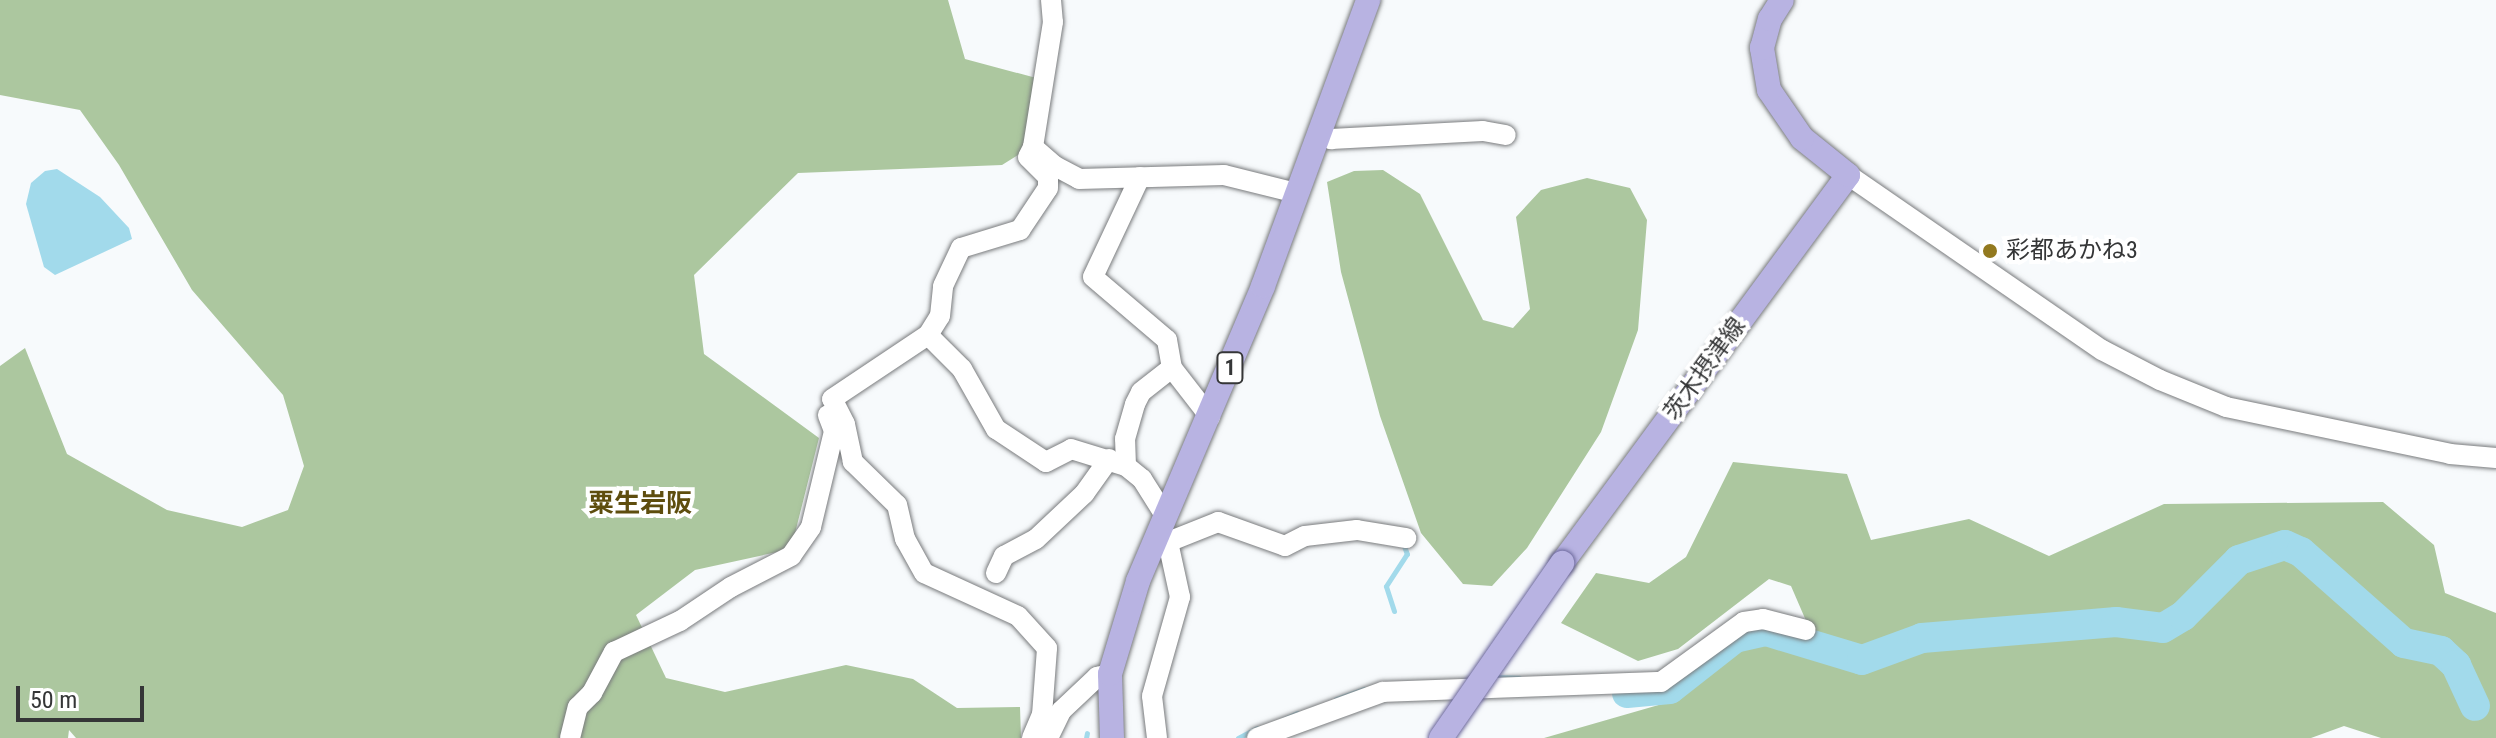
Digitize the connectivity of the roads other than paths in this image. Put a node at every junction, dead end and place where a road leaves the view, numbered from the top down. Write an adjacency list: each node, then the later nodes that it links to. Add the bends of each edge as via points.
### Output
1 (1051, 0): 6 (street, via 1053,22)
2 (1368, 0): 4 (main road, 1)
3 (1782, 0): 7 (main road, via 1762,48 1769,90 1802,138)
4 (1320, 133): 5 (street, via 1331,139 1483,131); 9 (main road, 1)
5 (1506, 135)
6 (1033, 147): 8 (street, via 1079,179); 10 (street, via 1028,157 1048,177 1048,188 1020,230 961,248 943,286 940,316)
7 (1848, 175): 14 (street, via 2102,350 2160,380 2226,407 2450,454); 27 (main road, 茨木摂津線, bridge, via 1562,563)
8 (1140, 177): 9 (street, via 1224,175); 11 (street, via 1093,277 1167,340)
9 (1296, 193): 13 (main road, 1)
10 (928, 335): 12 (street); 15 (street, via 962,369 996,429 1046,462 1071,449)
11 (1172, 368): 13 (street); 15 (street, via 1141,392)
12 (832, 399): 21 (street, via 828,416 834,431 811,527 791,556 680,621 614,652 592,693 578,707); 22 (street, via 845,424 853,462 897,505 905,539 924,573 1018,616 1047,648 1042,715)
13 (1210, 417): 17 (main road, 1)
14 (2496, 458)
15 (1118, 463): 17 (street, via 1142,479); 18 (street, via 1036,539 1004,556)
16 (1406, 538): 17 (street, via 1357,530 1305,536 1285,546 1218,522)
17 (1166, 540): 20 (main road, 1, via 1138,581); 25 (street, via 1180,597 1152,696)
18 (996, 573)
19 (1806, 630): 26 (street, via 1763,619 1744,622 1661,682 1383,692)
20 (1110, 674): 23 (street, via 1101,674 1061,711); 24 (main road, 1)
21 (570, 738)
22 (1032, 738)
23 (1048, 738)
24 (1112, 738)
25 (1157, 738)
26 (1257, 738)
27 (1441, 738)

